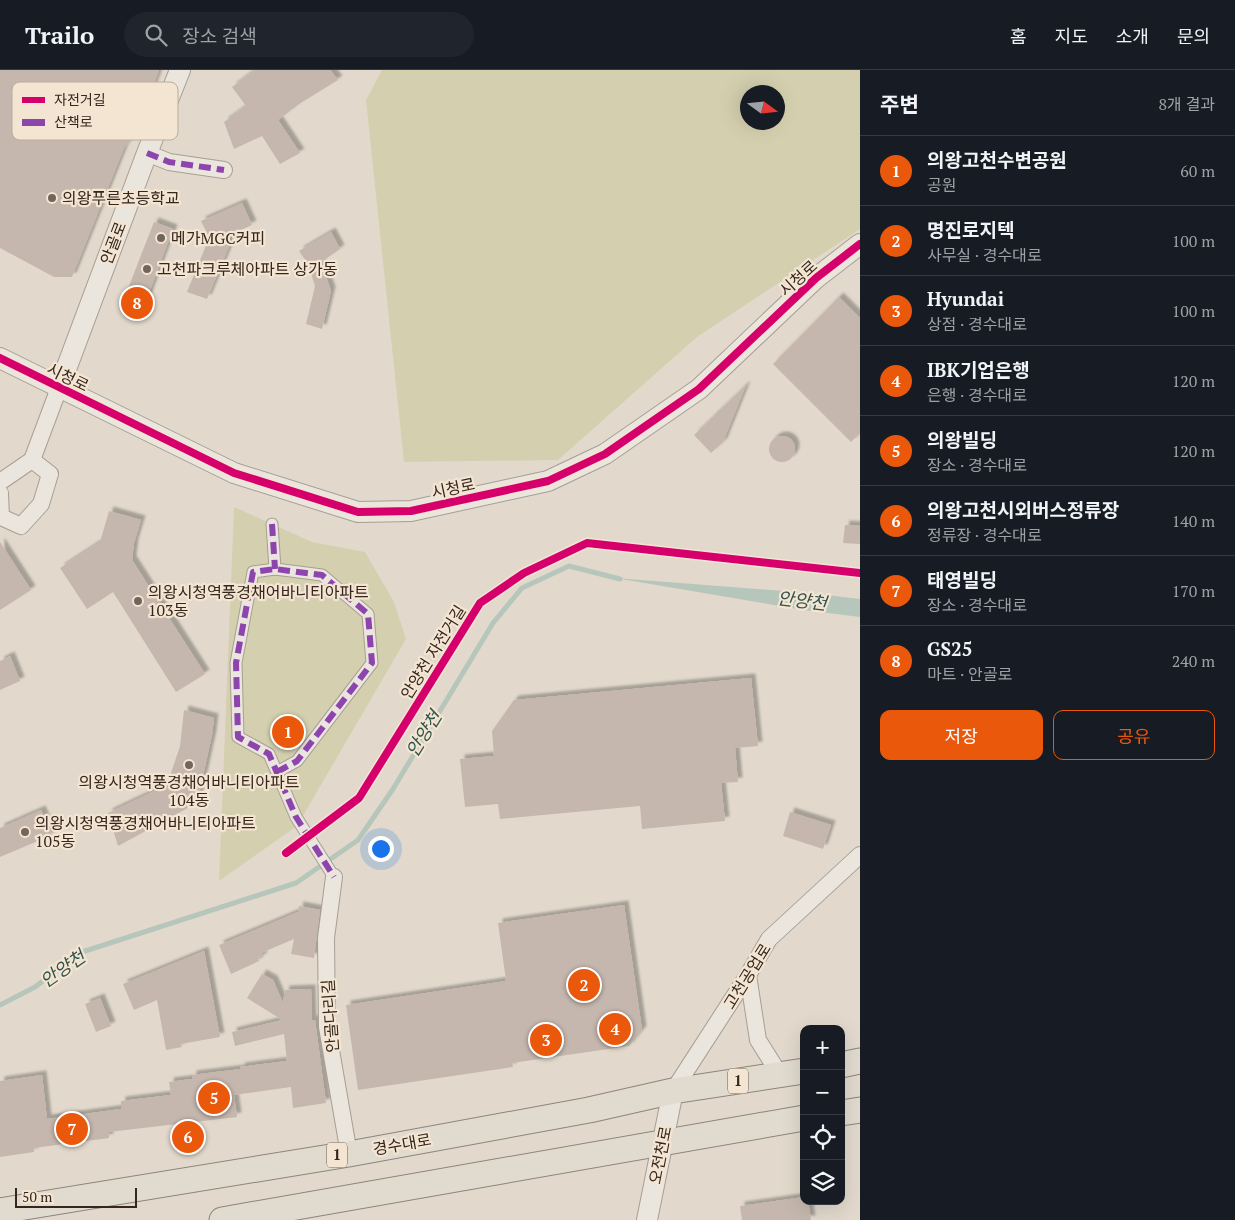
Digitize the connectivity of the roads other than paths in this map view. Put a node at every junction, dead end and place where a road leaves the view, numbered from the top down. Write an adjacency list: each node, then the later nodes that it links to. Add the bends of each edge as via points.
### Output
1 (180, 70): 2 (street, 안골로)
2 (175, 82)
3 (152, 140): 4 (street, 안골로)
4 (147, 153): 5 (street, via 169,162); 8 (street, 안골로)
5 (224, 170)
6 (860, 244): 8 (street, 시청로, via 816,278 699,389 605,454 548,481 411,511 358,512 234,473)
7 (0, 358): 8 (street, 시청로)
8 (59, 388): 9 (street)
9 (32, 460): 10 (street); 11 (street, via 50,474 40,504 21,526 1,517)
10 (0, 482)
11 (0, 493)
12 (272, 524): 13 (street)
13 (275, 569): 14 (street, via 253,572 236,663 238,737 269,754); 14 (street, via 322,575 368,614 372,663 296,761)
14 (277, 772): 16 (street, via 296,817)
15 (860, 855): 17 (street, 고천공업로, via 769,939)
16 (334, 877): 27 (street, 안골다리길, via 326,938 327,1027)
17 (748, 975): 21 (street, via 758,1040); 22 (street, 고천공업로)
18 (860, 1061): 19 (main road)
19 (845, 1063)
20 (800, 1072): 21 (main road, 경수대로 / 1)
21 (780, 1075): 22 (main road, 경수대로 / 1)
22 (673, 1091): 26 (street, 오전천로); 27 (main road, 경수대로 / 1, via 589,1110)
23 (860, 1110): 24 (main road)
24 (845, 1112)
25 (800, 1119): 26 (main road)
26 (662, 1143): 29 (main road); 30 (street, 오전천로)
27 (349, 1154): 28 (main road, 경수대로 / 1)
28 (0, 1211)
29 (222, 1220)
30 (647, 1220)

